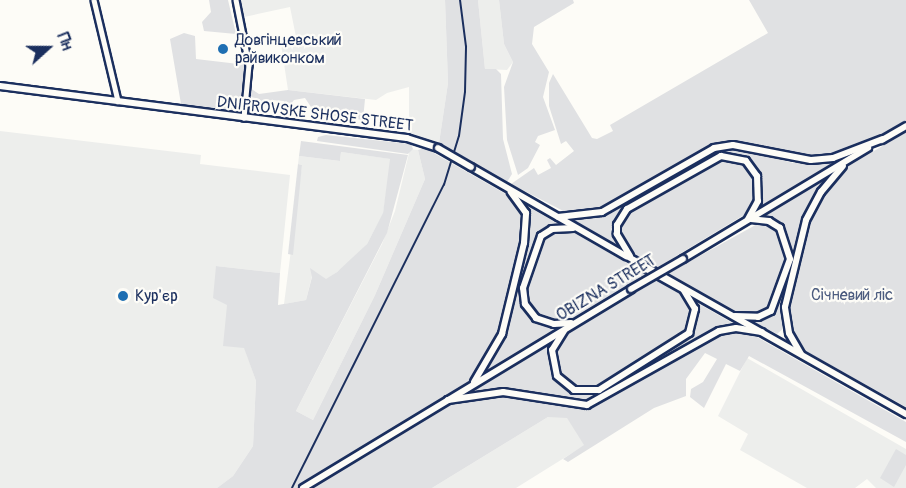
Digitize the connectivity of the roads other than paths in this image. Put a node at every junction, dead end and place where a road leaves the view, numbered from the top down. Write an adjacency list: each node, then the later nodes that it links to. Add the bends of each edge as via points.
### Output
1 (94, 0): 4 (street)
2 (236, 0): 5 (street, via 249,57)
3 (0, 84): 4 (main road, DNIPROVSKE SHOSE STREET)
4 (118, 101): 5 (main road, DNIPROVSKE SHOSE STREET)
5 (244, 117): 9 (main road, DNIPROVSKE SHOSE STREET, bridge, via 407,138 438,148)
6 (906, 126): 7 (main road, OBIZNA STREET)
7 (883, 140): 8 (main road, OBIZNA STREET); 10 (main road, via 833,158 811,160 733,145 714,148 602,212)
8 (853, 157): 11 (main road, OBIZNA STREET); 20 (main road, via 830,179 813,206 795,266 784,314 789,333)
9 (509, 189): 10 (main road, DNIPROVSKE SHOSE STREET); 21 (main road, via 526,213 524,243 502,334)
10 (558, 217): 12 (main road, DNIPROVSKE SHOSE STREET)
11 (747, 219): 14 (main road, via 758,201 757,176 741,158 714,158 627,209 620,218 619,241); 17 (main road, via 775,224 786,240 790,259 771,311 758,317); 18 (main road, OBIZNA STREET, bridge)
12 (579, 229): 13 (main road, DNIPROVSKE SHOSE STREET); 18 (main road, via 556,228 541,236 523,288 525,304 536,318 554,324)
13 (625, 255): 14 (main road, DNIPROVSKE SHOSE STREET); 15 (main road, DNIPROVSKE SHOSE STREET)
14 (633, 258): 16 (main road, DNIPROVSKE SHOSE STREET)
15 (684, 291): 16 (main road, DNIPROVSKE SHOSE STREET); 18 (main road, via 695,309 690,333 599,390 574,390 554,370 553,346)
16 (694, 294): 17 (main road, DNIPROVSKE SHOSE STREET)
17 (732, 316): 19 (main road, DNIPROVSKE SHOSE STREET)
18 (575, 322): 21 (main road, OBIZNA STREET)
19 (762, 332): 20 (main road, DNIPROVSKE SHOSE STREET); 22 (main road, via 736,328 720,331 587,405 488,391)
20 (803, 357): 23 (main road, DNIPROVSKE SHOSE STREET)
21 (472, 384): 22 (main road, OBIZNA STREET)
22 (442, 402): 24 (main road, OBIZNA STREET)
23 (906, 414)
24 (303, 488)

